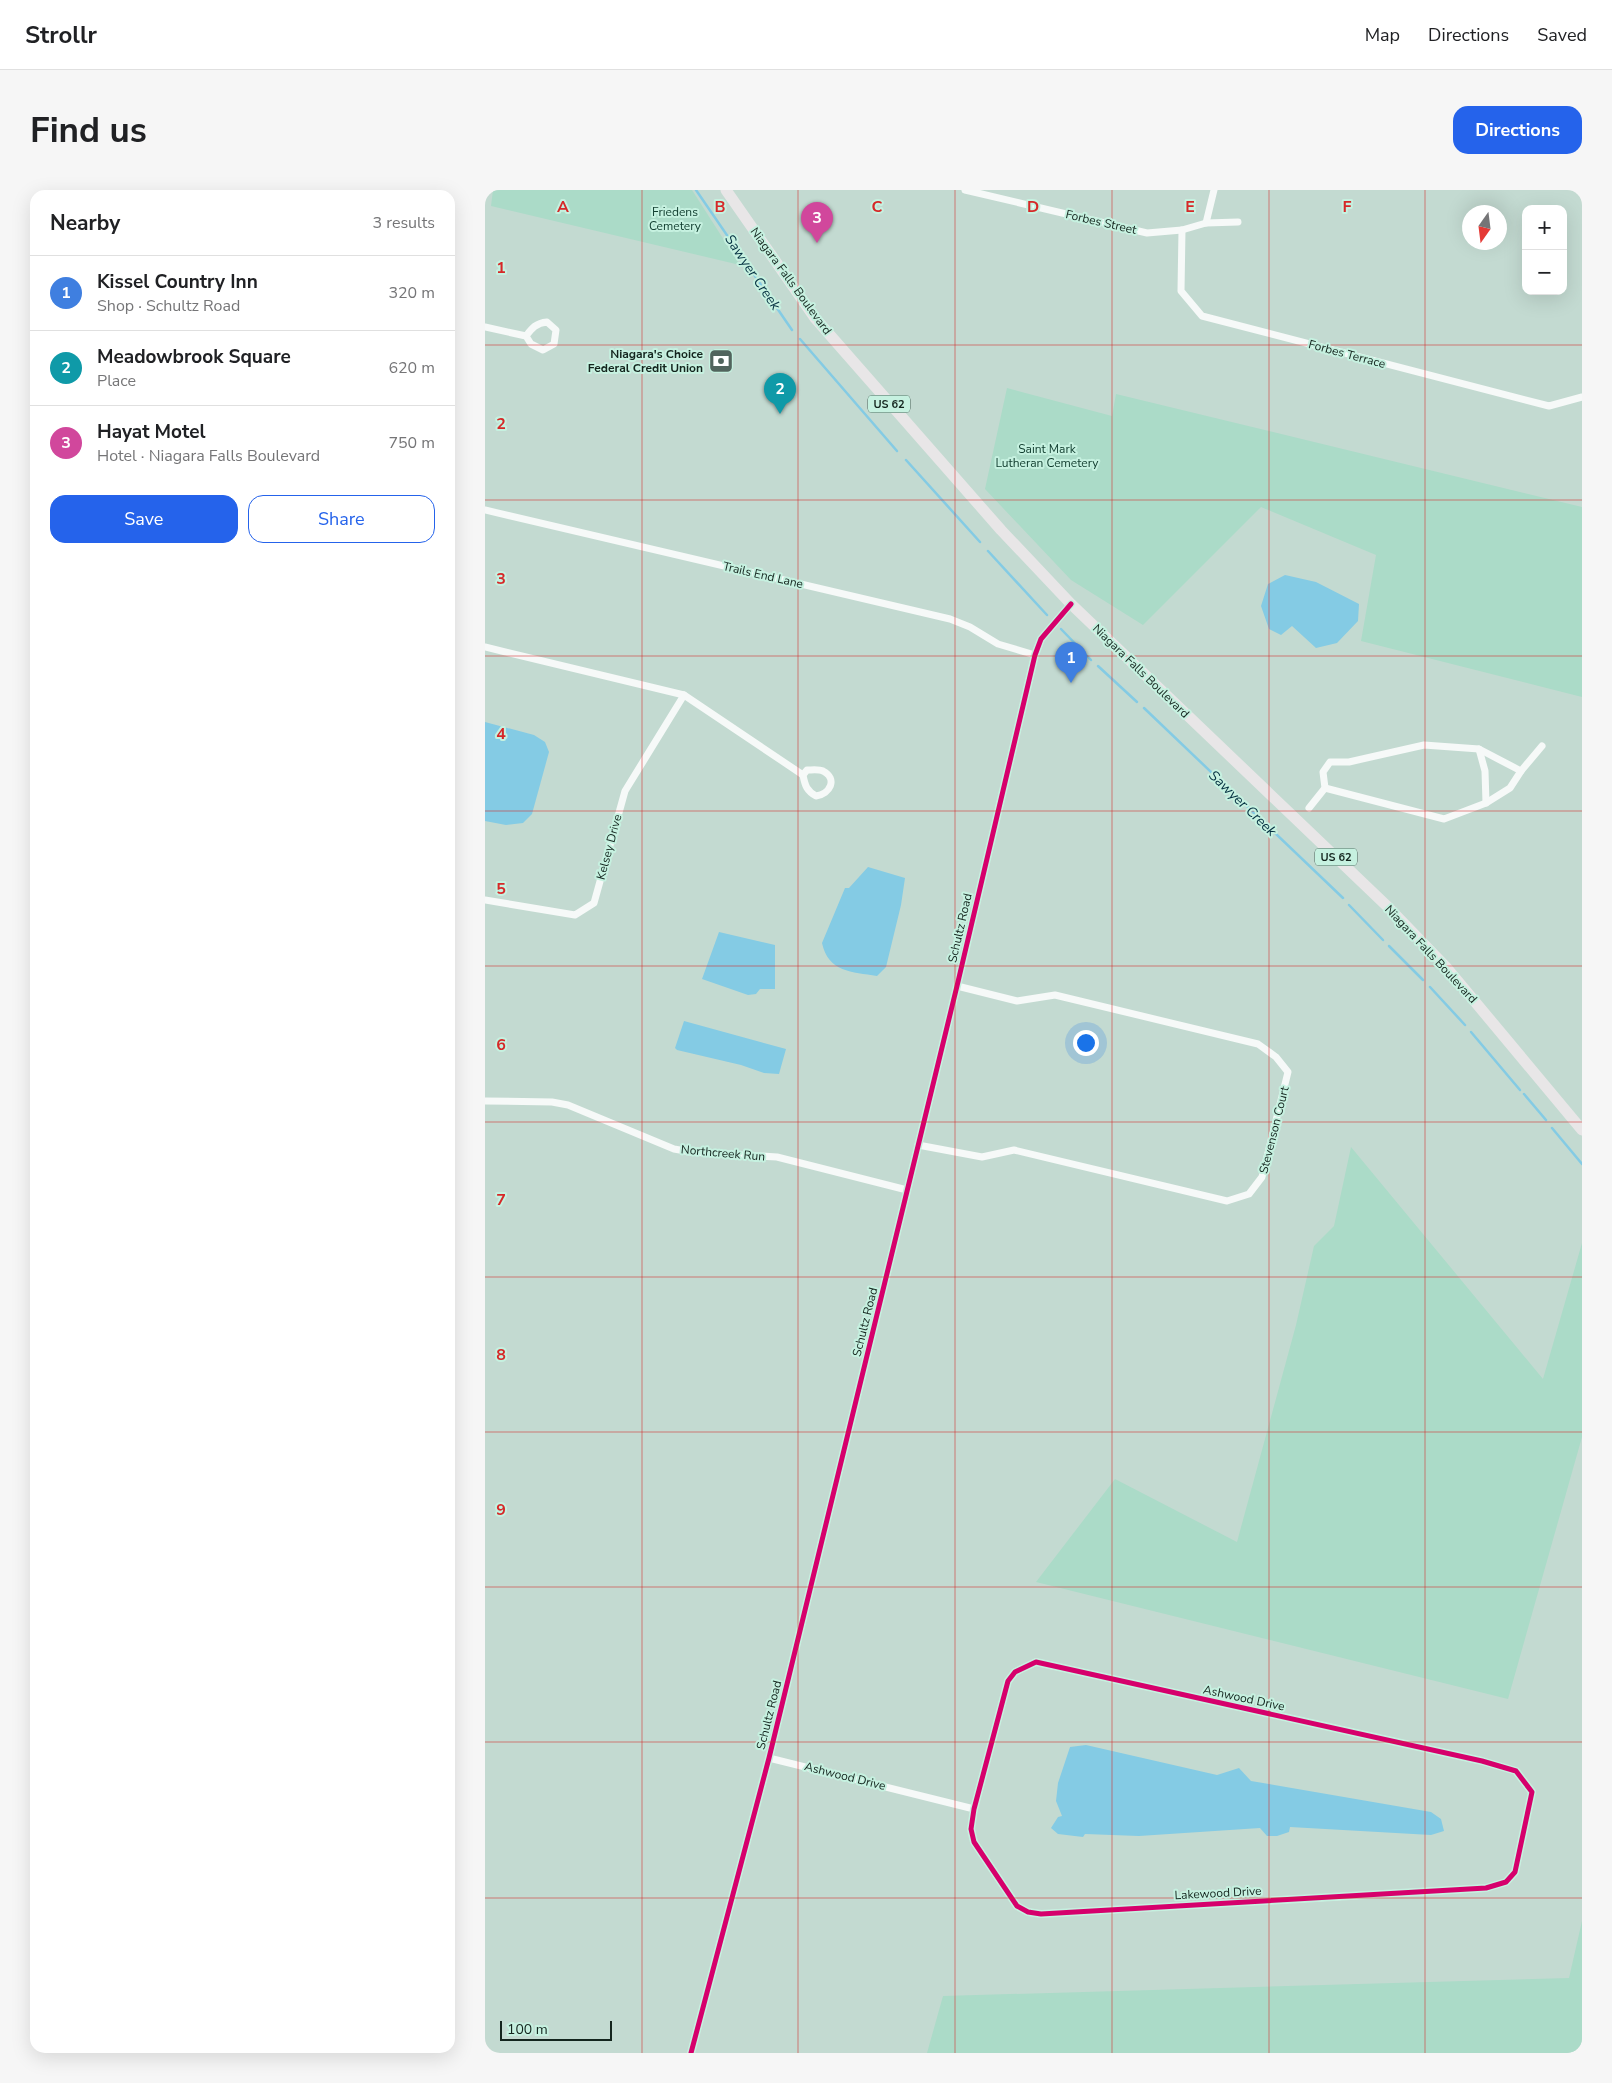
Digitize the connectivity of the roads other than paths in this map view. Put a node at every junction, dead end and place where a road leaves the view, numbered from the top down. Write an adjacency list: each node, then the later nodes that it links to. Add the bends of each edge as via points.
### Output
1 (726, 190): 11 (main road, Niagara Falls Boulevard / US 62, via 815,318 969,495)
2 (965, 190): 6 (street, Forbes Street, via 1147,233)
3 (1214, 190): 5 (street)
4 (1237, 222): 5 (street, Forbes Street)
5 (1206, 223): 6 (street, Forbes Street)
6 (1182, 230): 9 (street, Forbes Terrace, via 1181,291 1202,316 1549,406)
7 (485, 327): 8 (street)
8 (525, 336): 8 (street, via 531,344 543,350 555,344 557,330 547,322 538,323)
9 (1582, 397)
10 (485, 510): 13 (street, Trails End Lane, via 950,619 998,644)
11 (1071, 604): 13 (street, Schultz Road, via 1041,639); 25 (main road, Niagara Falls Boulevard / US 62, via 1389,908 1446,967)
12 (485, 647): 14 (street)
13 (1035, 655): 23 (street, Schultz Road)
14 (684, 695): 18 (street); 22 (street, Kelsey Drive, via 625,791 593,903 575,915)
15 (1542, 746): 17 (street)
16 (1479, 749): 17 (street); 19 (street, via 1424,745 1349,762 1330,762 1323,772); 20 (street, via 1485,771)
17 (1521, 771): 20 (street, via 1510,788)
18 (803, 775): 18 (street, via 806,788 816,796 829,791 831,783 823,771 807,770)
19 (1325, 788): 20 (street, via 1444,819); 21 (street)
20 (1486, 803)
21 (1309, 808)
22 (485, 900)
23 (957, 986): 26 (street, Schultz Road); 26 (street, Stevenson Court, via 1017,1001 1055,995 1258,1044 1276,1057 1288,1072 1262,1178 1249,1194 1227,1201 1014,1150 982,1157)
24 (485, 1101): 27 (street, Northcreek Run, via 568,1105 674,1149 777,1157)
25 (1582, 1130)
26 (918, 1145): 27 (street, Schultz Road)
27 (907, 1190): 28 (street, Schultz Road)
28 (769, 1758): 29 (street, Ashwood Drive); 31 (street, Schultz Road)
29 (974, 1809): 30 (street, Lakewood Drive, via 973,1842 1017,1906 1034,1913 1486,1888 1506,1882 1515,1872); 30 (street, Ashwood Drive, via 1008,1681 1015,1672 1036,1662 1516,1770 1532,1792)
30 (1519, 1860)
31 (691, 2053)

